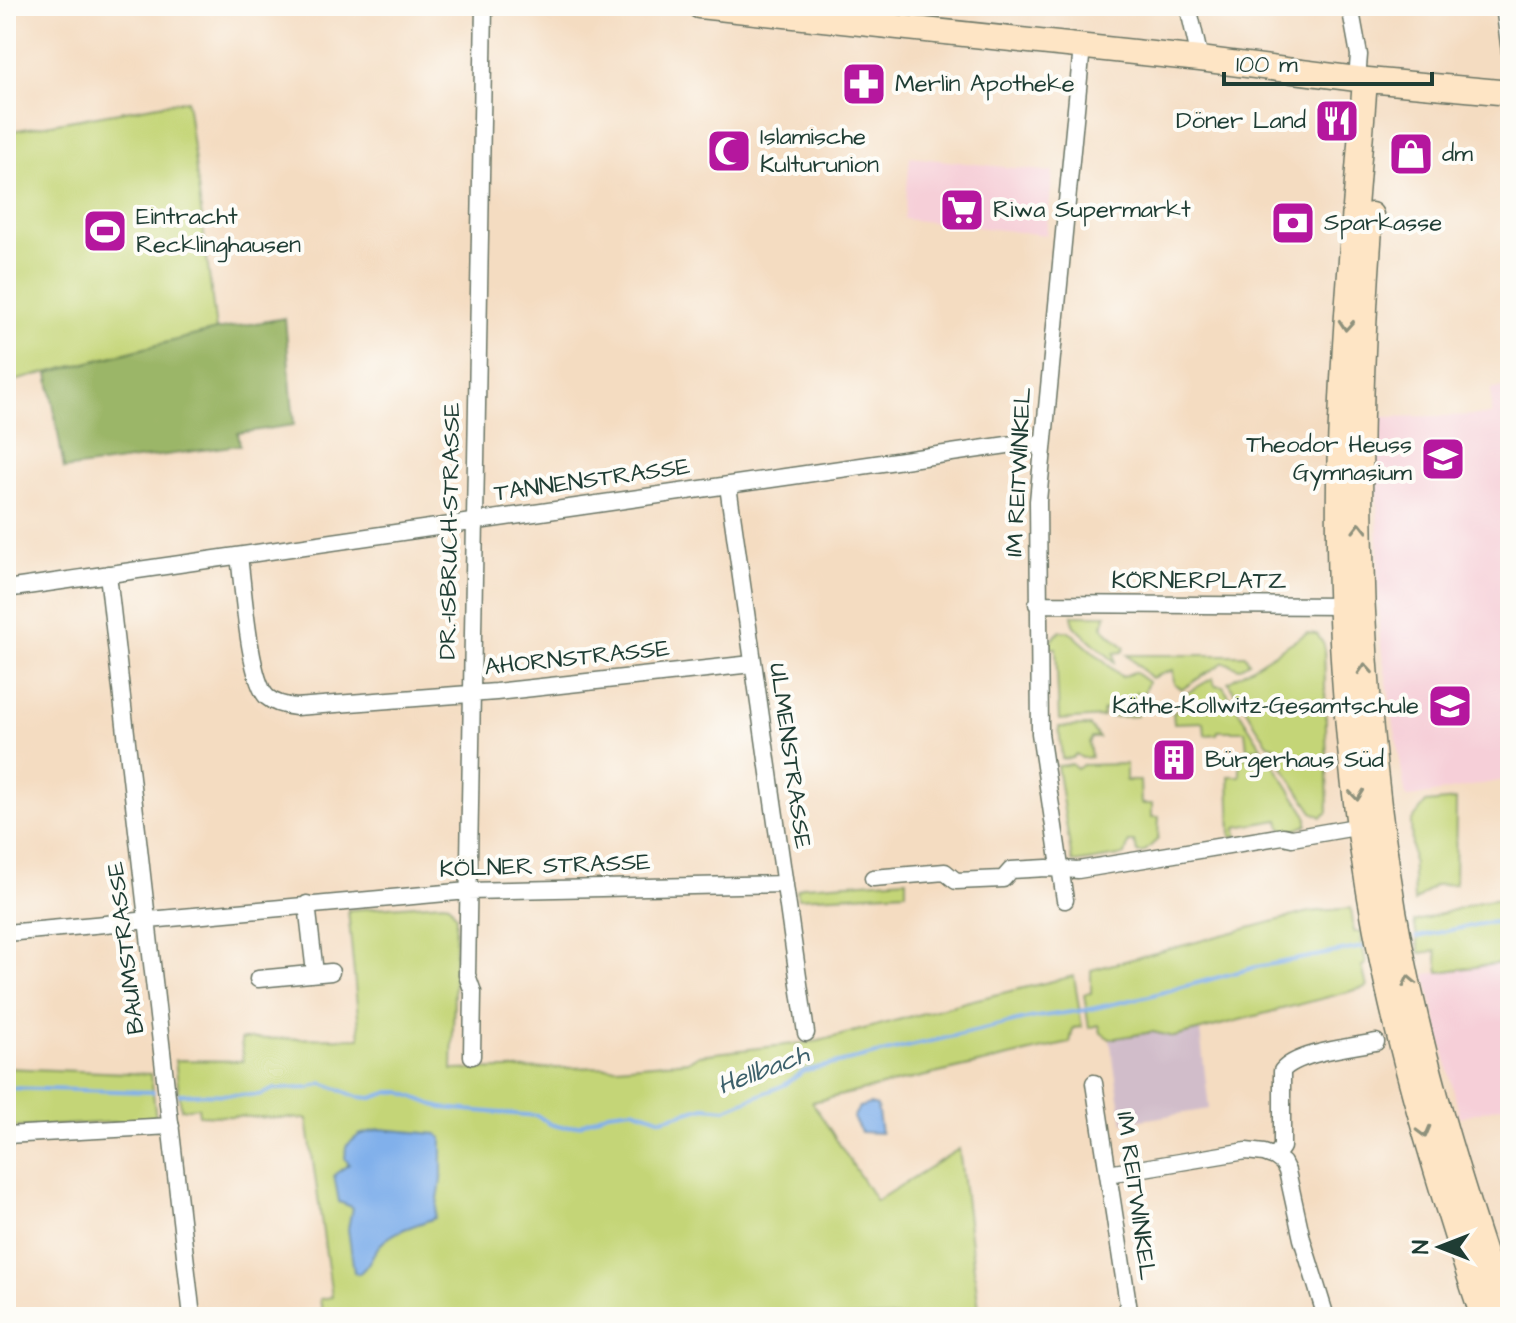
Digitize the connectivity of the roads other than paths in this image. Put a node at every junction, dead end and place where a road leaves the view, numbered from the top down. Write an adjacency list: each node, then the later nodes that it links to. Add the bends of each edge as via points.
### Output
1 (484, 6): 14 (street, DR.-ISBRUCH-STRASSE)
2 (699, 6): 6 (main road)
3 (1188, 6): 9 (street)
4 (1350, 6): 10 (street)
5 (1504, 6): 8 (street)
6 (776, 10): 7 (main road)
7 (1082, 47): 9 (main road); 12 (street, IM REITWINKEL)
8 (1510, 52)
9 (1200, 59): 10 (main road)
10 (1368, 80): 11 (main road); 19 (main road, via 1369,245 1339,483)
11 (1510, 93)
12 (1043, 445): 13 (street, TANNENSTRASSE, via 1014,444); 18 (street, IM REITWINKEL)
13 (728, 486): 14 (street, TANNENSTRASSE); 20 (street, ULMENSTRASSE)
14 (475, 521): 15 (street, TANNENSTRASSE); 21 (street, DR.-ISBRUCH-STRASSE)
15 (239, 556): 16 (street, TANNENSTRASSE); 21 (street, AHORNSTRASSE, via 256,677 276,703 296,707)
16 (108, 574): 17 (street, TANNENSTRASSE); 29 (street, BAUMSTRASSE)
17 (6, 589)
18 (1037, 604): 19 (street, KÖRNERPLATZ); 23 (street, IM REITWINKEL, via 1040,733)
19 (1351, 606): 43 (main road, one-way to 43, via 1359,814 1387,981 1436,1175); 44 (main road, one-way to 19, via 1426,1058 1388,875)
20 (752, 664): 21 (street, AHORNSTRASSE); 25 (street, ULMENSTRASSE)
21 (472, 692): 26 (street, DR.-ISBRUCH-STRASSE)
22 (1350, 828): 23 (street)
23 (1061, 869): 24 (street, via 1011,870 1003,879 956,881 945,872); 27 (street, IM REITWINKEL)
24 (873, 878)
25 (785, 884): 26 (street, KÖLNER STRASSE); 32 (street, ULMENSTRASSE)
26 (468, 891): 28 (street, KÖLNER STRASSE); 34 (street, DR.-ISBRUCH-STRASSE)
27 (1065, 900)
28 (307, 904): 29 (street, KÖLNER STRASSE); 31 (street, via 323,973)
29 (147, 920): 30 (street, KÖLNER STRASSE); 36 (street, BAUMSTRASSE)
30 (6, 933)
31 (258, 979)
32 (806, 1033)
33 (1376, 1042): 38 (street, via 1288,1063 1282,1071 1282,1147)
34 (472, 1056)
35 (1094, 1083): 39 (street, IM REITWINKEL)
36 (171, 1126): 37 (street); 40 (street, BAUMSTRASSE)
37 (6, 1135)
38 (1275, 1157): 39 (street, via 1246,1151); 42 (street, via 1287,1171)
39 (1108, 1174): 41 (street, IM REITWINKEL)
40 (192, 1317)
41 (1130, 1317)
42 (1326, 1317)
43 (1483, 1317)
44 (1505, 1317)

